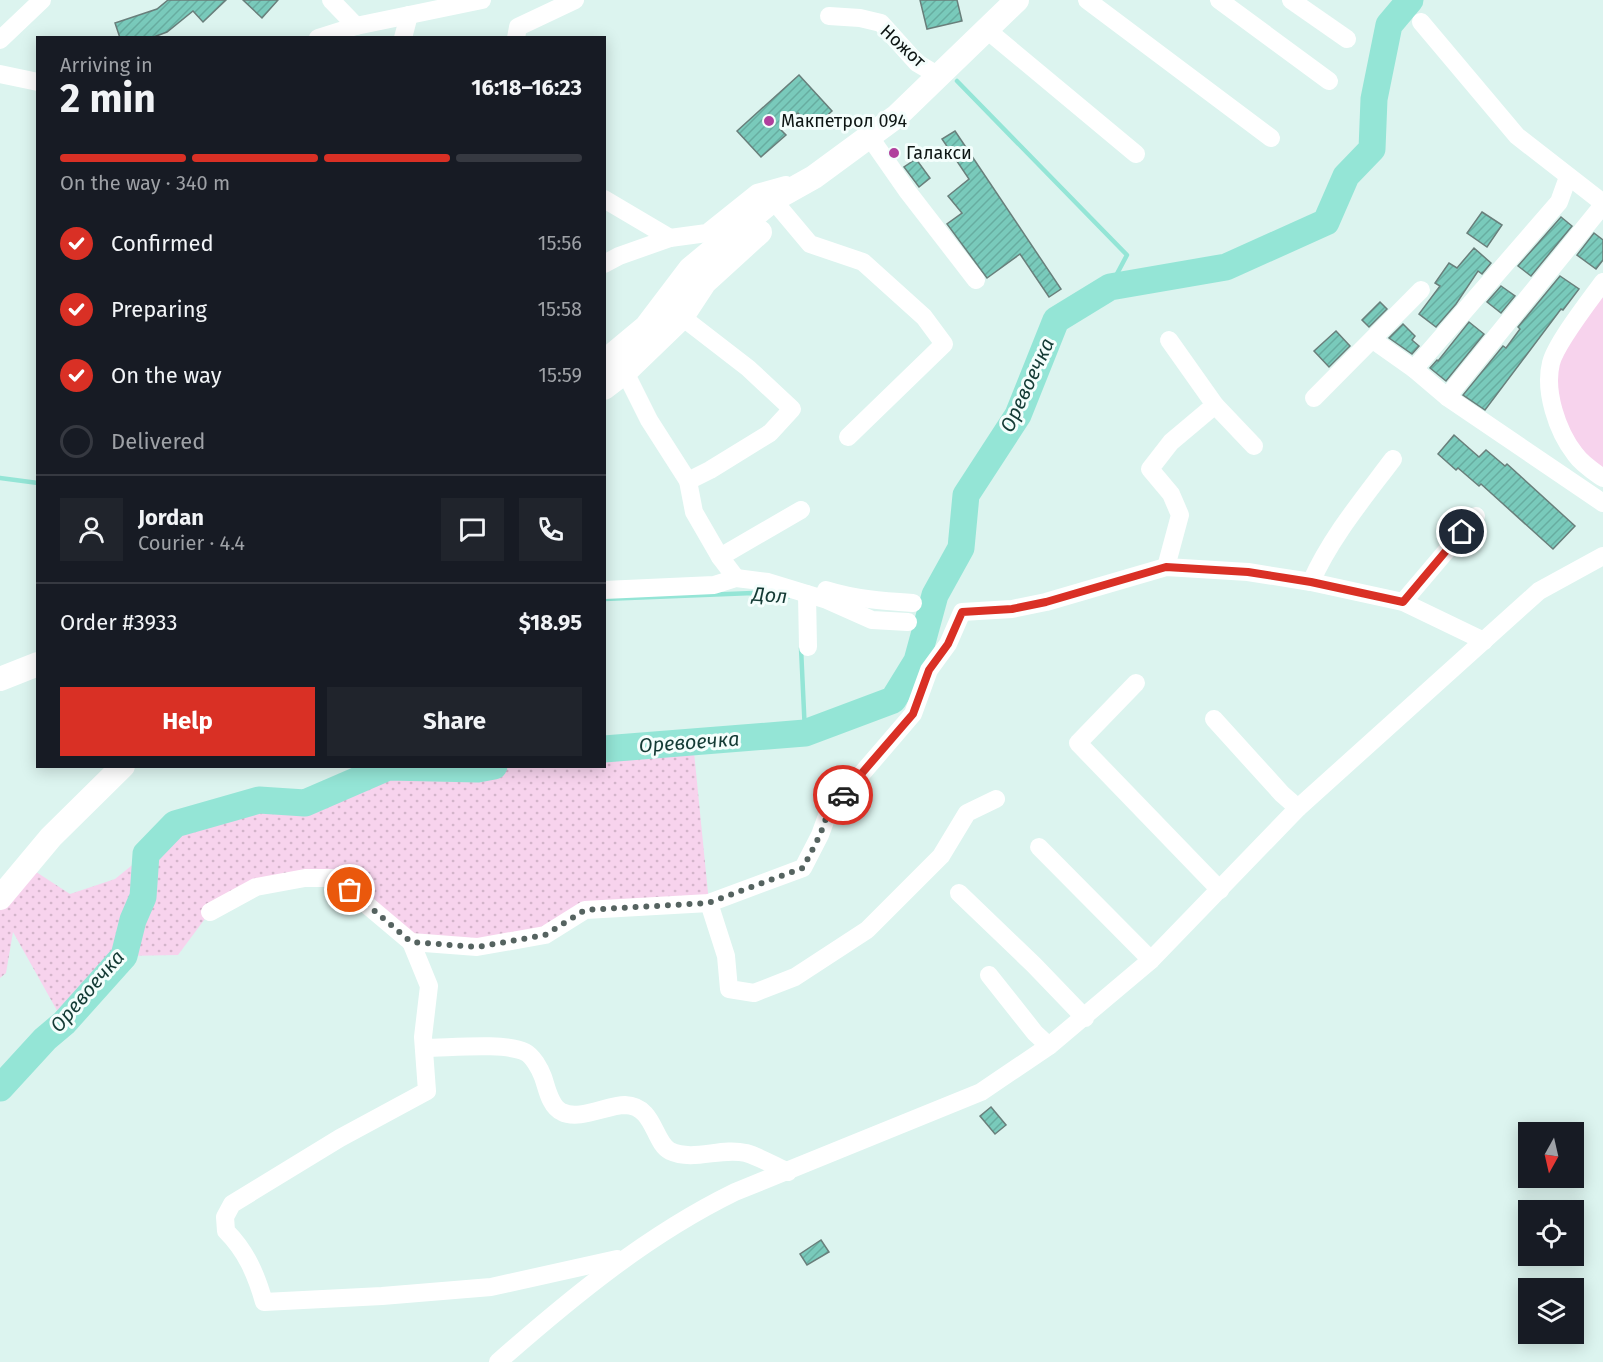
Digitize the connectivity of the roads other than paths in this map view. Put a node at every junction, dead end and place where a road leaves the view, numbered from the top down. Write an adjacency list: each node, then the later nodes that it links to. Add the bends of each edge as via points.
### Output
1 (42, 0): 18 (street)
2 (331, 0): 12 (street)
3 (483, 0): 9 (street)
4 (575, 0): 16 (street, via 518,27)
5 (1017, 0): 13 (street)
6 (1087, 0): 24 (street)
7 (1218, 0): 21 (street)
8 (1291, 0): 17 (street)
9 (409, 15): 12 (street); 15 (street)
10 (829, 16): 20 (street, Ножот, via 881,23 917,63)
11 (1421, 22): 27 (street, via 1517,136)
12 (356, 26): 14 (street)
13 (987, 30): 20 (street); 25 (street)
14 (338, 34)
15 (404, 36)
16 (516, 36)
17 (1347, 39)
18 (0, 40)
19 (0, 74): 22 (street)
20 (939, 76): 23 (street, via 897,116)
21 (1329, 81)
22 (36, 82)
23 (869, 136): 26 (street); 33 (street)
24 (1271, 138)
25 (1136, 154)
26 (814, 177): 30 (street); 31 (street, via 757,193 707,234)
27 (1568, 177): 29 (street); 40 (street, via 1558,202)
28 (606, 200): 31 (street)
29 (1603, 204): 42 (street)
30 (779, 206): 36 (street, via 705,282); 39 (street, via 690,269); 45 (street, via 810,244 863,262 924,317 944,344)
31 (670, 238): 32 (street)
32 (606, 263)
33 (976, 280)
34 (1603, 282): 48 (street, via 1557,349 1551,363 1550,388 1561,432 1575,455)
35 (1421, 290): 38 (street)
36 (682, 317): 39 (street); 49 (street, via 748,368 792,409 770,433)
37 (1169, 340): 44 (street)
38 (1373, 340): 40 (street); 43 (street)
39 (615, 367): 41 (street); 49 (street)
40 (1414, 369): 42 (street)
41 (606, 384)
42 (1447, 397): 50 (street)
43 (1314, 399)
44 (1215, 405): 46 (street); 55 (street, via 1171,442 1150,469 1171,494 1180,515)
45 (848, 437)
46 (1254, 446)
47 (1393, 459): 58 (street, via 1345,523)
48 (1603, 478)
49 (688, 481): 54 (street, via 694,512)
50 (1603, 503)
51 (801, 510): 54 (street)
52 (1476, 516): 61 (street)
53 (1603, 556): 64 (street, via 1539,591)
54 (720, 557): 56 (street)
55 (1166, 567): 58 (street, via 1248,572); 79 (street, via 1046,602 962,612 948,644 929,670 913,714 828,813 803,868)
56 (736, 578): 57 (street); 59 (street, via 714,585)
57 (768, 582): 60 (street); 62 (street, via 813,586 877,601)
58 (1311, 582): 61 (street)
59 (606, 590)
60 (807, 594): 63 (street, via 872,620); 65 (street)
61 (1403, 602): 64 (street)
62 (913, 603)
63 (908, 622)
64 (1484, 641): 74 (street)
65 (808, 647)
66 (36, 665): 67 (street)
67 (0, 679)
68 (36, 679): 70 (street)
69 (1136, 683): 76 (street, via 1078,743)
70 (0, 692)
71 (1214, 719): 74 (street)
72 (121, 768): 78 (street, via 51,837)
73 (996, 799): 79 (street, via 967,813 941,856 867,930 795,977 754,993 729,989 726,956)
74 (1298, 808): 76 (street)
75 (1039, 848): 82 (street)
76 (1220, 890): 82 (street)
77 (959, 893): 84 (street)
78 (0, 898)
79 (708, 903): 81 (street, via 585,910 545,935 477,947)
80 (210, 912): 81 (street, via 256,887 305,878 335,878)
81 (411, 942): 86 (street, via 429,987)
82 (1151, 960): 84 (street)
83 (989, 975): 85 (street)
84 (1084, 1018): 85 (street)
85 (1049, 1046): 87 (street, via 981,1092)
86 (425, 1048): 87 (street, via 510,1047 526,1053 540,1070 552,1103 561,1112 574,1115 624,1105 639,1109 666,1149 678,1155 746,1153); 88 (street, via 427,1091 232,1204 225,1217 226,1231 247,1257 264,1302 492,1287)
87 (788, 1172): 88 (street, via 696,1211)
88 (625, 1257): 89 (street)
89 (498, 1362)

